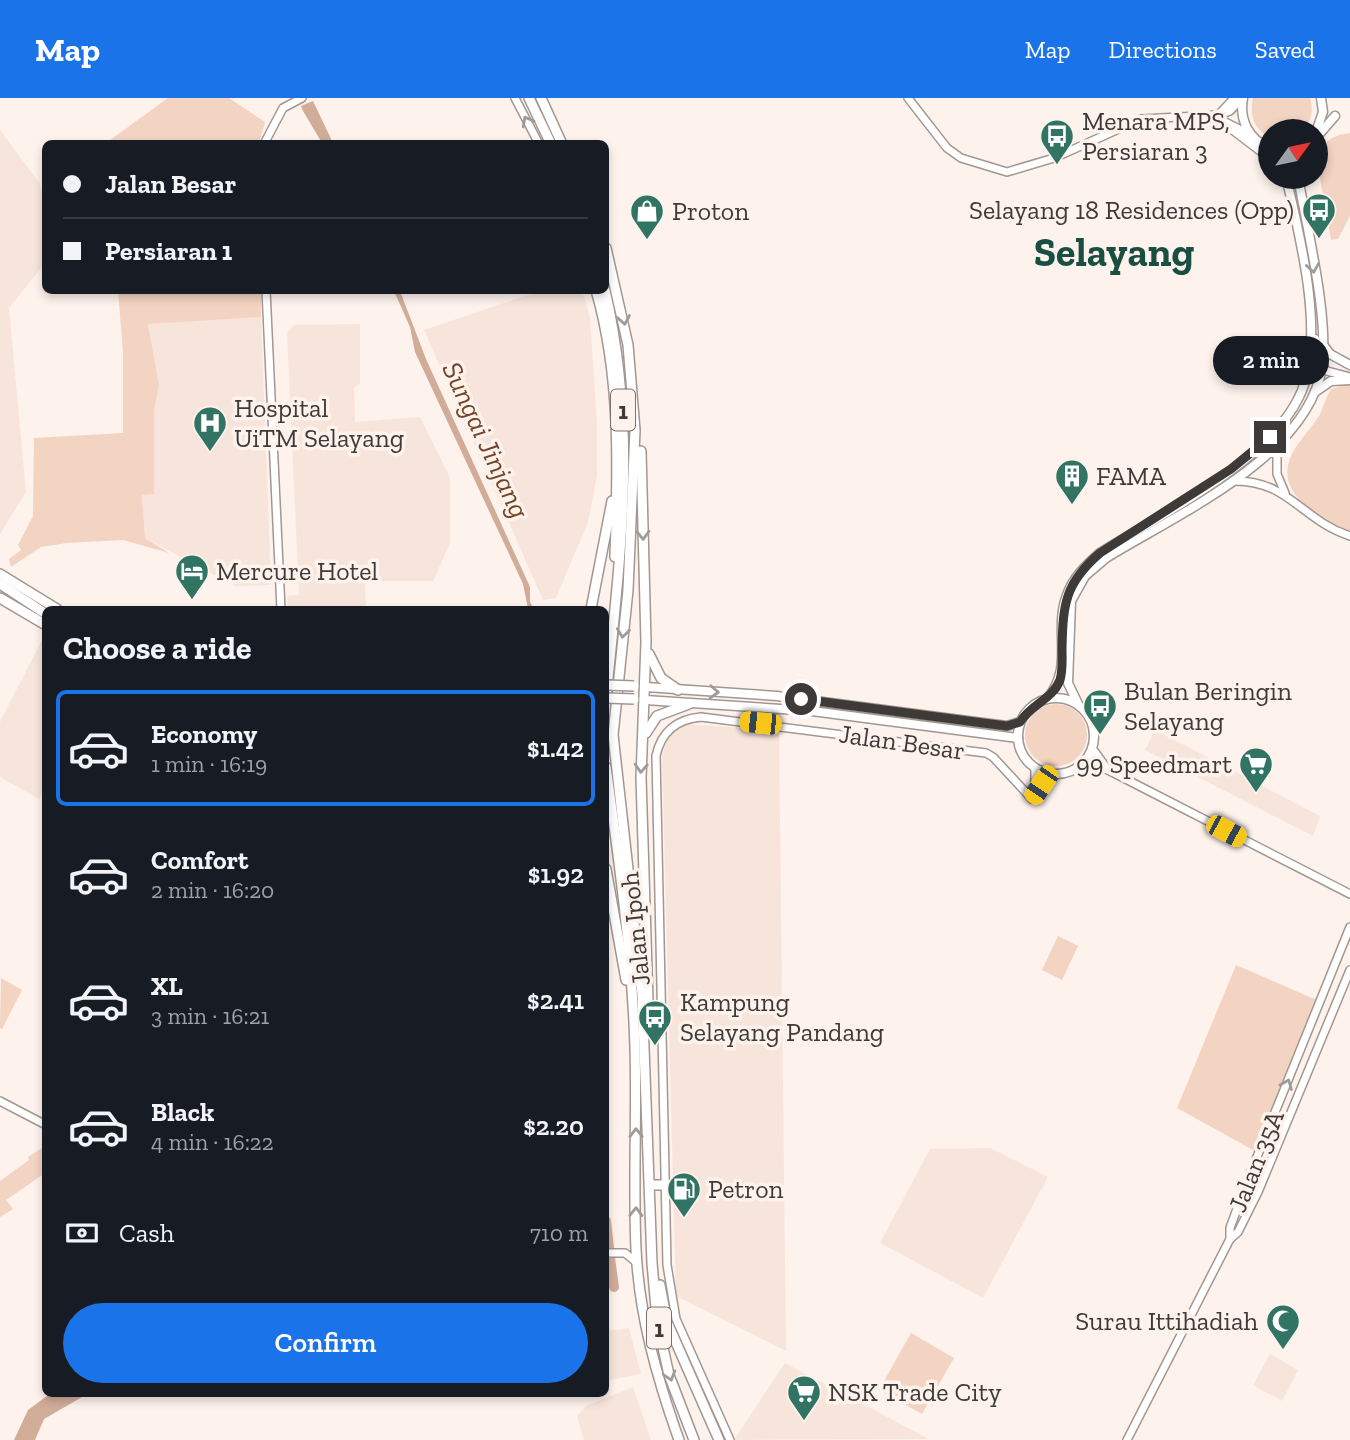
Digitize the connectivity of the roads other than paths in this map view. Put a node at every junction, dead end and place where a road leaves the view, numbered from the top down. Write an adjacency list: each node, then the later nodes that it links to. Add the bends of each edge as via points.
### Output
1 (515, 98): 16 (street, one-way to 1)
2 (529, 98): 13 (main road)
3 (541, 98): 19 (main road)
4 (908, 98): 9 (street, via 947,148 961,158 1007,172 1054,158 1142,119)
5 (1235, 98): 9 (main road)
6 (1242, 98): 9 (street, via 1230,111); 14 (main road, via 1242,116)
7 (1321, 98): 11 (main road)
8 (300, 99): 15 (street, via 278,115)
9 (1211, 115): 14 (street); 21 (main road)
10 (1335, 116): 12 (main road)
11 (1321, 119)
12 (1328, 124)
13 (542, 125): 17 (main road); 18 (main road)
14 (1251, 135): 20 (main road)
15 (266, 140)
16 (539, 140)
17 (541, 140)
18 (549, 140)
19 (560, 140)
20 (1258, 140)
21 (1258, 149)
22 (1288, 189): 28 (main road)
23 (1300, 189): 30 (main road, one-way to 30)
24 (609, 261): 29 (main road, Jalan Ipoh / 1, one-way to 29)
25 (266, 294): 46 (street)
26 (597, 294): 37 (main road, via 608,346)
27 (606, 294): 52 (main road, 1, via 622,383 625,431 620,577)
28 (1308, 298): 32 (main road, via 1316,355); 35 (main road, via 1306,378)
29 (628, 345): 50 (main road, one-way to 50, via 641,452); 75 (main road, Jalan Ipoh / 1, one-way to 75, via 635,430 634,492 613,735 638,945)
30 (1323, 345): 31 (main road); 32 (main road)
31 (1350, 365)
32 (1322, 366): 33 (street); 34 (main road)
33 (1350, 379): 34 (main road, via 1331,381)
34 (1314, 393): 36 (main road)
35 (1290, 412): 36 (main road); 57 (main road, via 1259,448 1100,553 1078,576 1064,603 1061,676)
36 (1300, 420): 38 (main road)
37 (617, 433): 47 (main road, via 615,479); 51 (main road)
38 (1277, 448): 39 (main road); 40 (street, via 1277,474)
39 (1232, 481): 40 (street, via 1260,482); 60 (main road, via 1106,558 1075,590 1068,683)
40 (1285, 493): 41 (street, via 1317,522)
41 (1350, 536)
42 (0, 574): 45 (main road)
43 (0, 584): 48 (main road)
44 (0, 598): 49 (main road)
45 (52, 606)
46 (281, 606)
47 (592, 606)
48 (42, 611)
49 (42, 623)
50 (646, 642): 54 (main road); 55 (main road, via 655,671)
51 (609, 655)
52 (609, 662)
53 (609, 685): 54 (main road, bridge)
54 (646, 687): 55 (main road, Jalan Besar); 58 (main road)
55 (678, 690): 61 (main road, Jalan Besar, one-way to 61, via 777,696 1007,726)
56 (609, 698): 58 (main road, bridge)
57 (1047, 699): 60 (main road); 61 (main road, via 1036,703)
58 (645, 700): 59 (main road, Jalan Besar); 63 (main road)
59 (689, 704): 62 (main road, Jalan Besar, via 812,711); 63 (main road, via 657,716)
60 (1079, 706): 64 (main road, via 1091,722)
61 (1020, 722): 62 (main road)
62 (1018, 738): 66 (main road, via 1023,755)
63 (643, 746): 75 (main road, one-way to 75)
64 (1092, 748): 65 (main road); 67 (street)
65 (1082, 764): 67 (street); 68 (main road)
66 (1035, 768): 68 (main road); 70 (street, via 1037,784)
67 (1108, 770): 72 (street)
68 (1053, 774): 70 (street)
69 (609, 788): 77 (main road, Jalan Ipoh / 1, via 624,895)
70 (1032, 799): 80 (street, Jalan Besar, via 986,753 701,717 670,728 656,756)
71 (609, 885): 77 (main road, via 625,971)
72 (1350, 894)
73 (1350, 927): 82 (street, Jalan 35A, one-way to 73, via 1246,1184)
74 (1350, 970): 82 (street, Jalan 35A, via 1258,1192)
75 (648, 1091): 79 (main road, Jalan Ipoh / 1)
76 (0, 1101): 78 (street)
77 (636, 1108): 83 (main road, Jalan Ipoh / 1, one-way to 77)
78 (42, 1123)
79 (650, 1185): 80 (main road); 81 (main road, Jalan Ipoh / 1)
80 (667, 1185): 90 (street, Jalan Besar, via 667,1265 676,1320)
81 (650, 1212): 88 (main road, Jalan Ipoh / 1, one-way to 88, via 657,1320 669,1375); 89 (main road, via 664,1313)
82 (1230, 1239): 91 (street)
83 (636, 1240): 85 (street); 86 (main road, Jalan Ipoh / 1)
84 (609, 1252): 85 (street)
85 (621, 1252): 86 (street)
86 (637, 1264): 87 (main road, Jalan Ipoh / 1, via 657,1378)
87 (679, 1440)
88 (694, 1440)
89 (719, 1440)
90 (730, 1440)
91 (1127, 1440)

